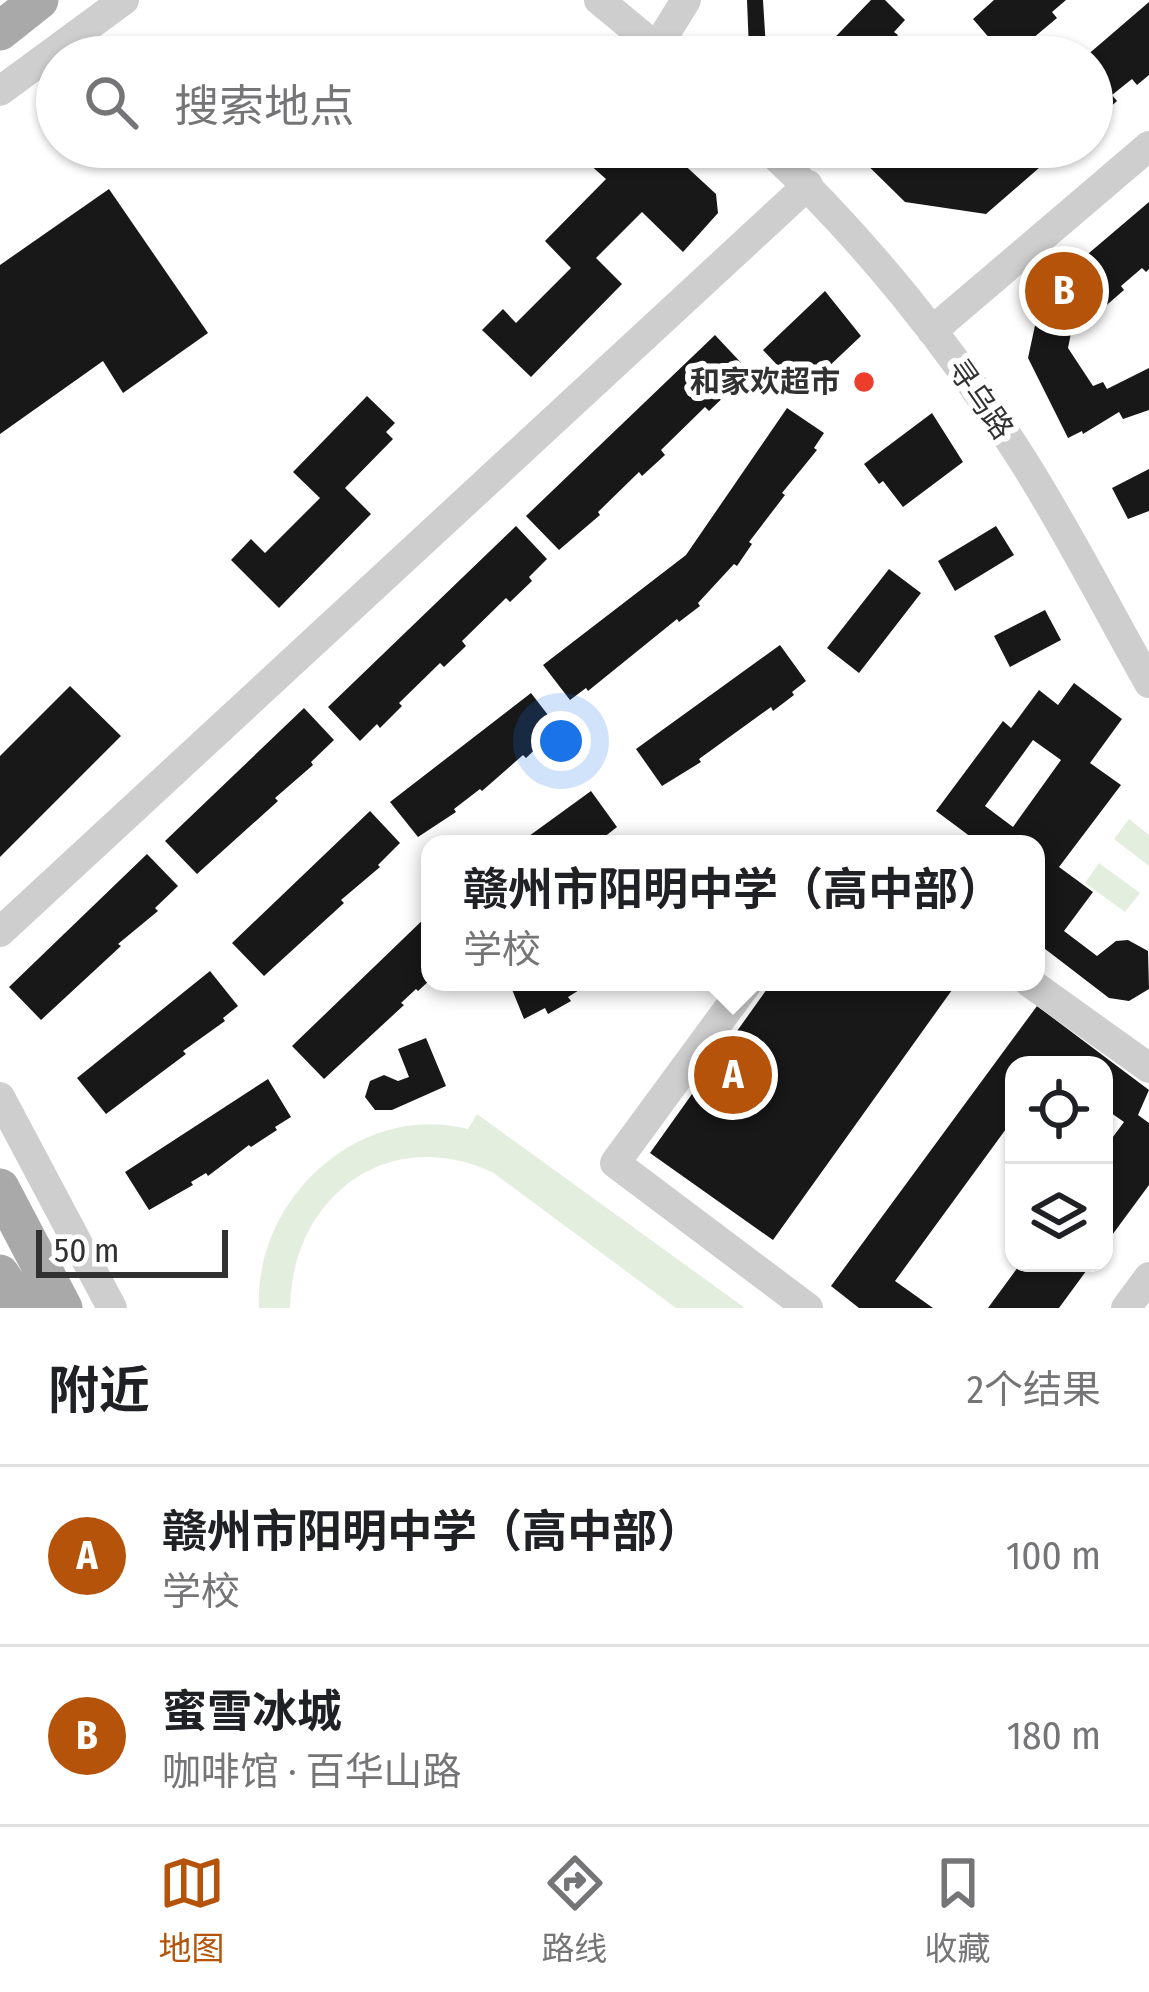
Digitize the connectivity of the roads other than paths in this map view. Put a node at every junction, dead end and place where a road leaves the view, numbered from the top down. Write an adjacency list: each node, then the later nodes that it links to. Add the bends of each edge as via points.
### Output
1 (39, 0): 5 (main road)
2 (124, 0): 6 (street)
3 (599, 0): 7 (street)
4 (686, 0): 8 (street)
5 (0, 31)
6 (75, 36)
7 (643, 36)
8 (670, 36)
9 (36, 65): 10 (street)
10 (0, 91)
11 (1149, 146): 14 (street)
12 (789, 168): 13 (street, 寻乌路)
13 (808, 185): 14 (street, 寻乌路); 16 (street)
14 (932, 331): 15 (street, 寻乌路, via 1022,458)
15 (1149, 683)
16 (0, 932)
17 (741, 991): 27 (street, via 615,1163)
18 (1042, 991): 19 (street)
19 (1149, 1068)
20 (0, 1097): 26 (street)
21 (0, 1188): 25 (main road)
22 (0, 1274): 24 (main road)
23 (1149, 1277): 28 (street)
24 (22, 1308)
25 (63, 1308)
26 (111, 1308)
27 (808, 1308)
28 (1126, 1308)

